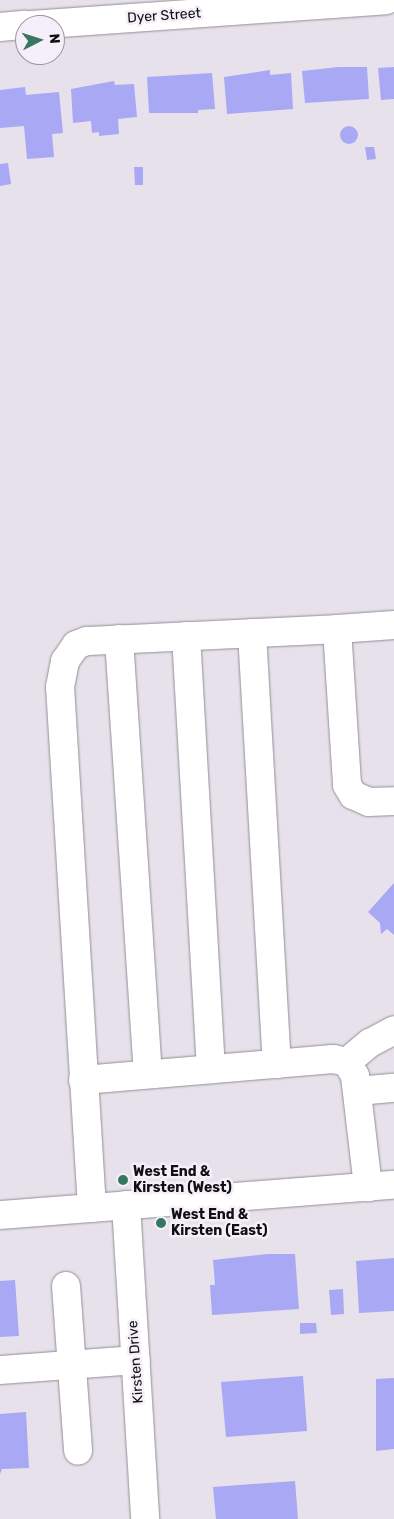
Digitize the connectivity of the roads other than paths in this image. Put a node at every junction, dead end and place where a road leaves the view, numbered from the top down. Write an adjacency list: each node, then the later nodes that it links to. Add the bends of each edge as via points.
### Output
1 (386, 0): 2 (street, Dyer Street)
2 (65, 23)
3 (15, 26): 4 (street)
4 (0, 27)
5 (394, 625): 6 (street)
6 (337, 629): 7 (street); 10 (street, via 347,785 353,796 369,802)
7 (252, 633): 8 (street); 13 (street)
8 (186, 636): 9 (street); 14 (street)
9 (119, 640): 15 (street); 16 (street, via 76,645 65,661 60,687)
10 (394, 802)
11 (394, 1030): 12 (street, via 370,1043)
12 (347, 1062): 13 (street, via 333,1059); 18 (street, via 355,1076)
13 (277, 1064): 14 (street)
14 (211, 1069): 15 (street)
15 (148, 1074): 16 (street)
16 (83, 1080): 21 (street)
17 (394, 1088): 18 (street)
18 (357, 1091): 19 (street)
19 (381, 1186): 20 (street)
20 (126, 1206): 21 (street); 24 (street, Kirsten Drive)
21 (92, 1208): 22 (street)
22 (0, 1215)
23 (66, 1286): 25 (street)
24 (136, 1360): 25 (street); 28 (street, Kirsten Drive)
25 (71, 1365): 26 (street); 27 (street)
26 (0, 1370)
27 (78, 1451)
28 (146, 1519)

